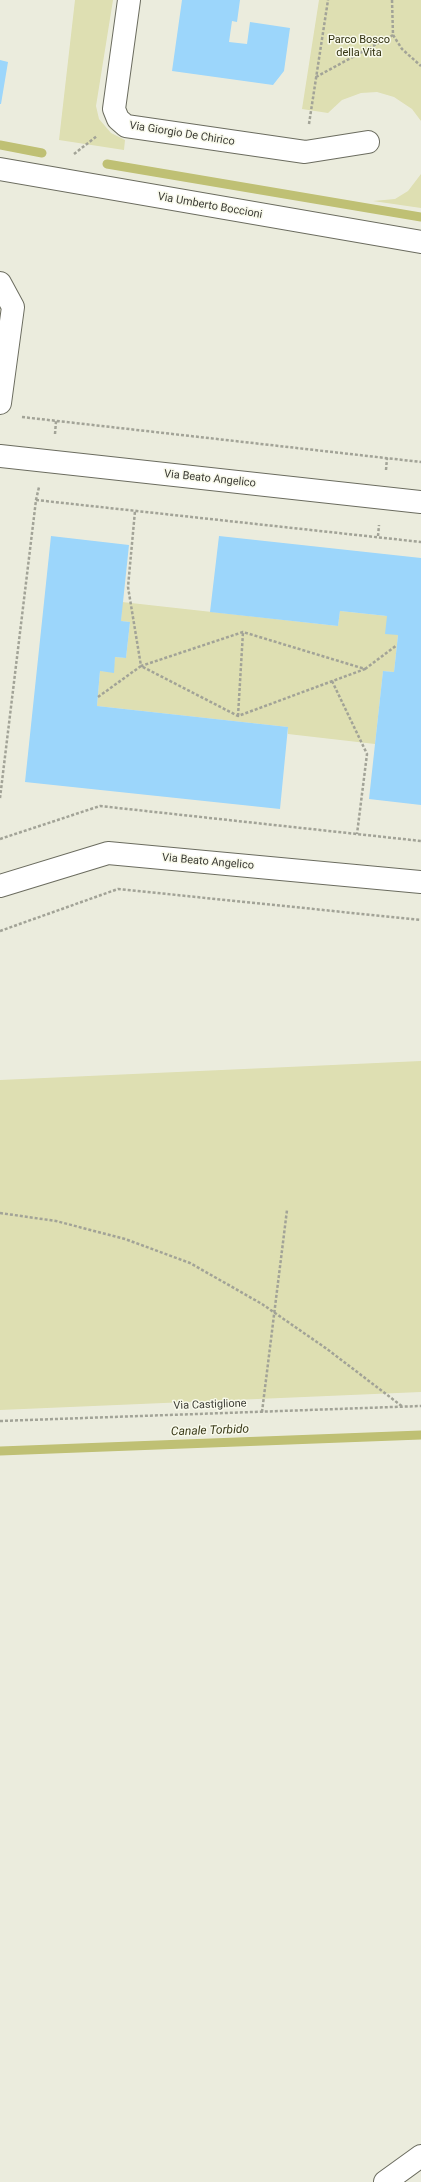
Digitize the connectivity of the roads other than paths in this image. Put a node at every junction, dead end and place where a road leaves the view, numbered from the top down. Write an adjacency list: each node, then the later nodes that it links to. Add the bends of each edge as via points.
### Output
1 (129, 0): 2 (street, Via Giorgio De Chirico, via 114,101 118,119 126,126 305,152)
2 (368, 142)
3 (0, 169): 4 (street, Via Umberto Boccioni)
4 (421, 242)
5 (0, 283): 6 (street, via 13,307)
6 (0, 403)
7 (0, 456): 8 (street, Via Beato Angelico)
8 (421, 502)
9 (421, 882): 10 (street, Via Beato Angelico, via 108,853)
10 (0, 886)
11 (421, 2156): 12 (street)
12 (385, 2182)

